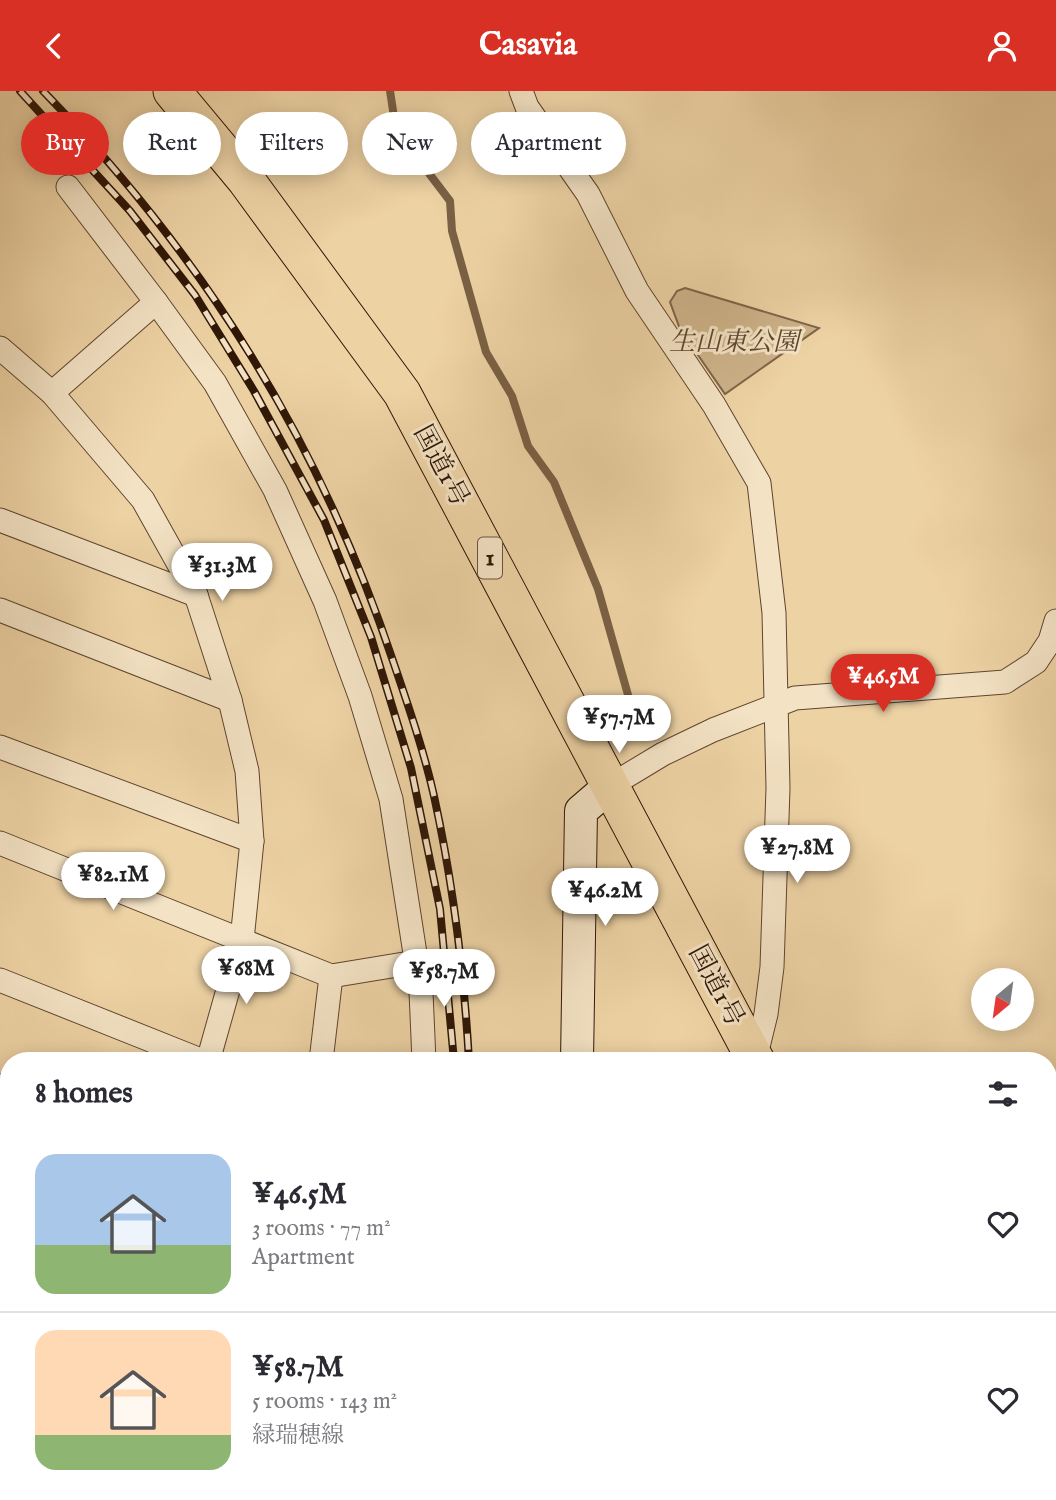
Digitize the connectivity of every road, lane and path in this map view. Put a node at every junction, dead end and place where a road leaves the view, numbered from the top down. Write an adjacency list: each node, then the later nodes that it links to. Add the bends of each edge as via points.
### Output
1 (172, 91): 14 (highway, 国道1号 / 1, via 246,180 402,393)
2 (522, 91): 12 (street, via 527,107 588,194 636,291 714,405 760,483 774,613)
3 (68, 187): 4 (street)
4 (156, 302): 6 (street); 18 (street, via 215,383 268,478 325,601 391,799)
5 (0, 348): 6 (street)
6 (52, 393): 8 (street, via 143,500)
7 (0, 520): 8 (street)
8 (196, 595): 11 (street)
9 (0, 610): 11 (street)
10 (1056, 621): 12 (street, via 1051,641 1037,662 1005,682 795,698)
11 (230, 700): 15 (street, via 247,771)
12 (777, 704): 14 (street, via 663,754); 27 (street, via 772,967)
13 (0, 747): 15 (street)
14 (610, 786): 25 (main road, via 581,811); 26 (highway, 国道1号 / 1)
15 (251, 841): 17 (street)
16 (0, 843): 17 (street)
17 (242, 940): 19 (street); 22 (street)
18 (416, 963): 19 (street); 24 (street)
19 (331, 976): 23 (street)
20 (0, 980): 21 (street)
21 (182, 1052)
22 (208, 1052)
23 (322, 1052)
24 (424, 1052)
25 (577, 1052)
26 (751, 1052)
27 (757, 1052)

